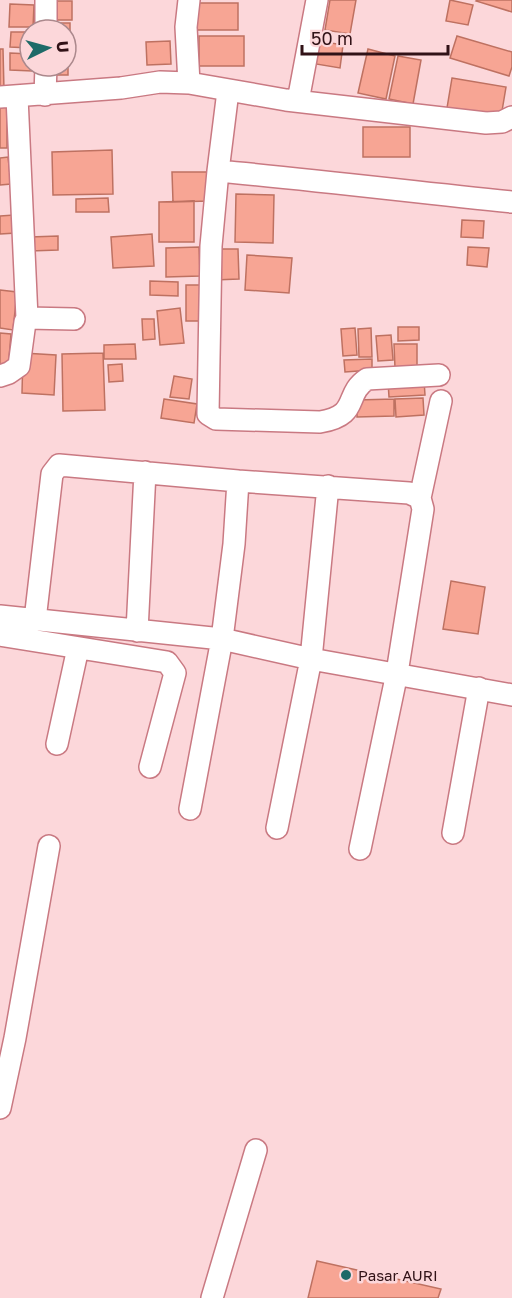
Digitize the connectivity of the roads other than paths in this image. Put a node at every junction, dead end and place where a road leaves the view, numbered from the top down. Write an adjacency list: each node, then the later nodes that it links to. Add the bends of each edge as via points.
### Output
1 (46, 0): 4 (street)
2 (189, 0): 6 (street)
3 (316, 0): 10 (street)
4 (46, 18)
5 (46, 78): 8 (street)
6 (189, 83): 7 (street); 8 (street, via 160,82)
7 (228, 91): 10 (street); 12 (street)
8 (45, 95): 9 (street)
9 (8, 97): 14 (street)
10 (298, 101): 11 (street, via 486,123)
11 (512, 117)
12 (218, 171): 13 (street); 16 (street, via 211,246 207,408 211,417 333,420 349,408 359,384 367,379)
13 (512, 202)
14 (27, 318): 15 (street); 17 (street, via 19,366)
15 (74, 319)
16 (439, 375)
17 (0, 376)
18 (441, 401): 22 (street)
19 (145, 472): 20 (street); 24 (street, via 59,465 52,474); 25 (street)
20 (238, 481): 21 (street); 27 (street)
21 (328, 486): 22 (street, via 409,493); 29 (street)
22 (420, 498): 30 (street, via 423,509)
23 (0, 616): 24 (street)
24 (35, 620): 25 (street)
25 (137, 632): 27 (street)
26 (0, 635): 28 (street)
27 (222, 639): 29 (street); 35 (street)
28 (78, 648): 33 (street); 34 (street, via 167,662 175,673)
29 (311, 659): 30 (street); 36 (street)
30 (397, 673): 31 (street); 39 (street)
31 (479, 688): 32 (street); 37 (street)
32 (512, 695)
33 (57, 744)
34 (150, 766)
35 (190, 809)
36 (277, 828)
37 (453, 833)
38 (49, 846): 40 (street)
39 (360, 849)
40 (0, 1108)
41 (256, 1150): 42 (street)
42 (212, 1298)

